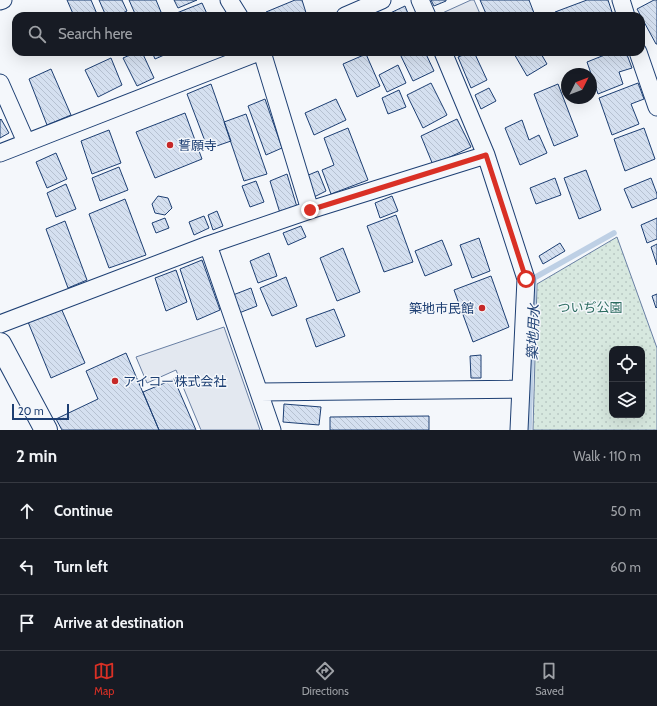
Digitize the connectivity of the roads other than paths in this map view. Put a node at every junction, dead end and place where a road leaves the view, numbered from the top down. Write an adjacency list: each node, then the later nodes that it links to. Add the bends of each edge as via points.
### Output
1 (4, 0): 6 (street)
2 (229, 0): 7 (street)
3 (382, 0): 8 (street)
4 (420, 0): 9 (street)
5 (621, 0): 10 (street)
6 (0, 2)
7 (236, 12)
8 (354, 12)
9 (425, 12)
10 (625, 12)
11 (250, 56): 17 (street)
12 (261, 56): 20 (street)
13 (444, 56): 19 (street)
14 (639, 56): 16 (street)
15 (0, 83): 17 (street)
16 (657, 107)
17 (26, 142): 18 (street)
18 (0, 153)
19 (486, 155): 20 (street); 24 (street, via 526,279)
20 (310, 210): 21 (street)
21 (208, 245): 22 (street); 25 (street)
22 (0, 324)
23 (0, 344): 26 (street)
24 (521, 390): 25 (street); 28 (street)
25 (260, 392): 27 (street)
26 (46, 430)
27 (272, 430)
28 (519, 430)

